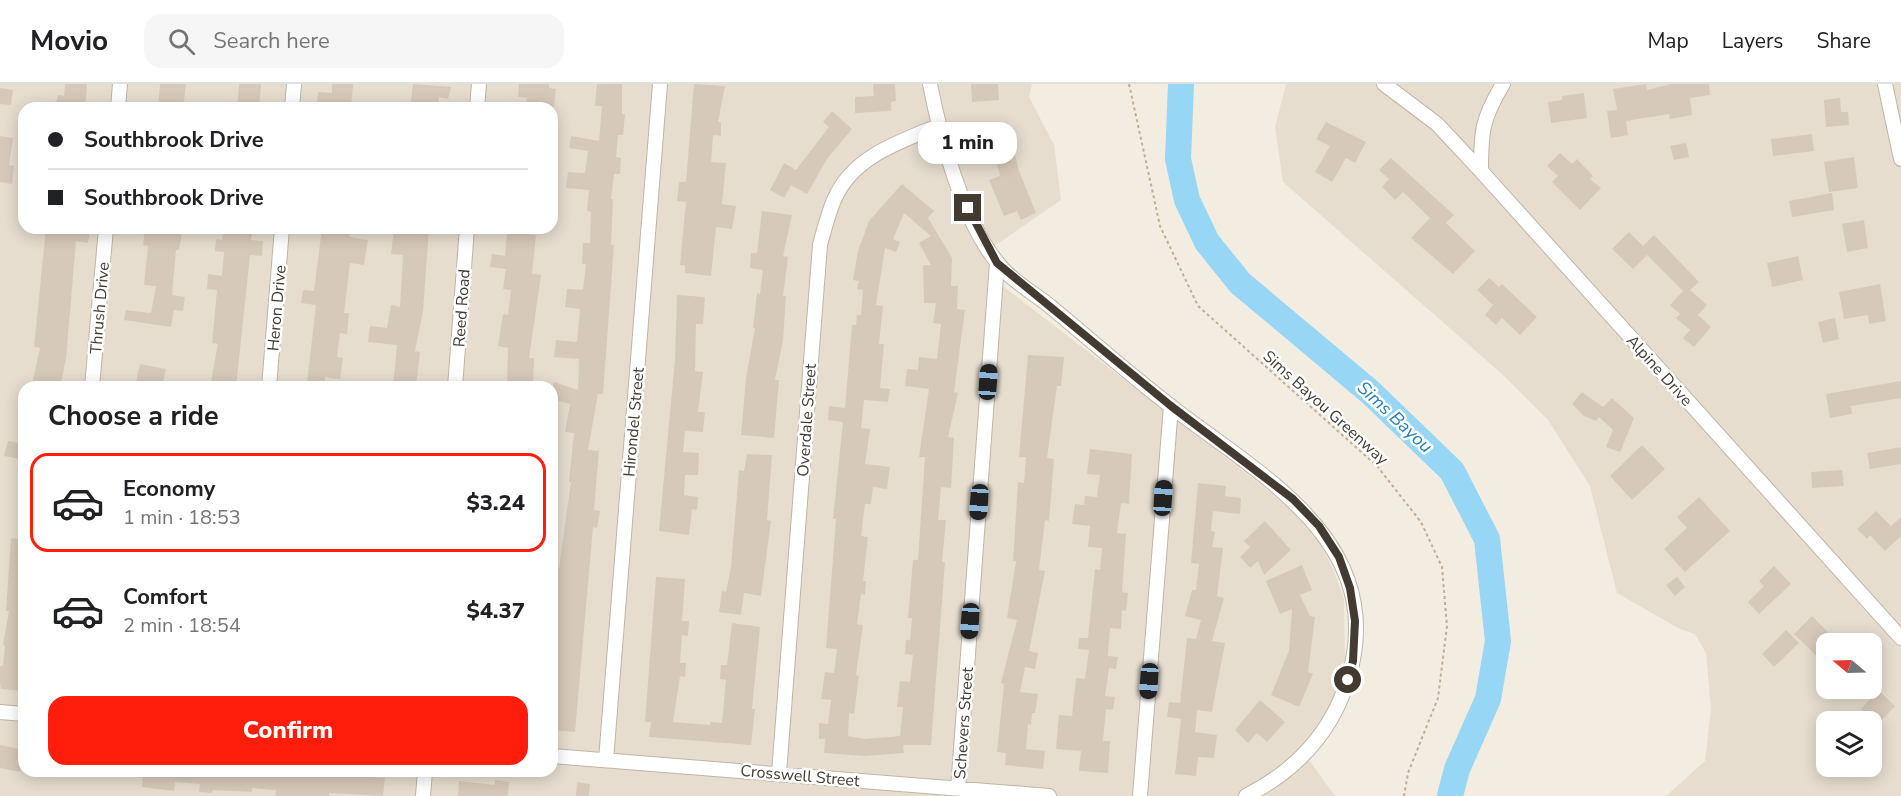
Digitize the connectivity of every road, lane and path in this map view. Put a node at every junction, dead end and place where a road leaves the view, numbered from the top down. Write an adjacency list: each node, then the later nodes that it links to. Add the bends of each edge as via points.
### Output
1 (120, 84): 10 (street)
2 (294, 84): 11 (street)
3 (479, 84): 12 (street)
4 (660, 84): 28 (street, Hirondel Street)
5 (930, 84): 13 (street)
6 (1129, 84): 36 (path, Sims Bayou Greenway, via 1160,226 1198,306 1377,466 1421,522 1442,567 1447,626 1438,698 1408,774)
7 (1384, 84): 15 (street, Alpine Drive, via 1437,124)
8 (1503, 84): 15 (street, via 1486,112)
9 (1886, 84): 14 (street)
10 (118, 102)
11 (292, 102)
12 (478, 102)
13 (938, 126): 19 (street, via 977,228); 29 (street, Overdale Street, via 891,145 860,164 834,198 820,245)
14 (1901, 159)
15 (1481, 171): 24 (street, Alpine Drive)
16 (105, 234): 20 (street, Thrush Drive)
17 (281, 234): 21 (street, Heron Drive)
18 (467, 234): 22 (street, Reed Road)
19 (997, 263): 23 (street); 31 (street, Schevers Street)
20 (93, 381)
21 (269, 381)
22 (455, 381)
23 (1171, 406): 34 (street); 35 (street, via 1293,499 1319,526 1339,557 1350,588 1355,621 1353,661 1342,699 1323,734 1298,763)
24 (1901, 638)
25 (0, 712): 26 (street)
26 (18, 714)
27 (558, 756): 28 (street, Crosswell Street)
28 (606, 760): 29 (street, Crosswell Street)
29 (779, 773): 31 (street, Crosswell Street)
30 (425, 777): 32 (street)
31 (958, 789): 33 (street, Crosswell Street)
32 (423, 796)
33 (1048, 796)
34 (1140, 796)
35 (1246, 796)
36 (1404, 796)

